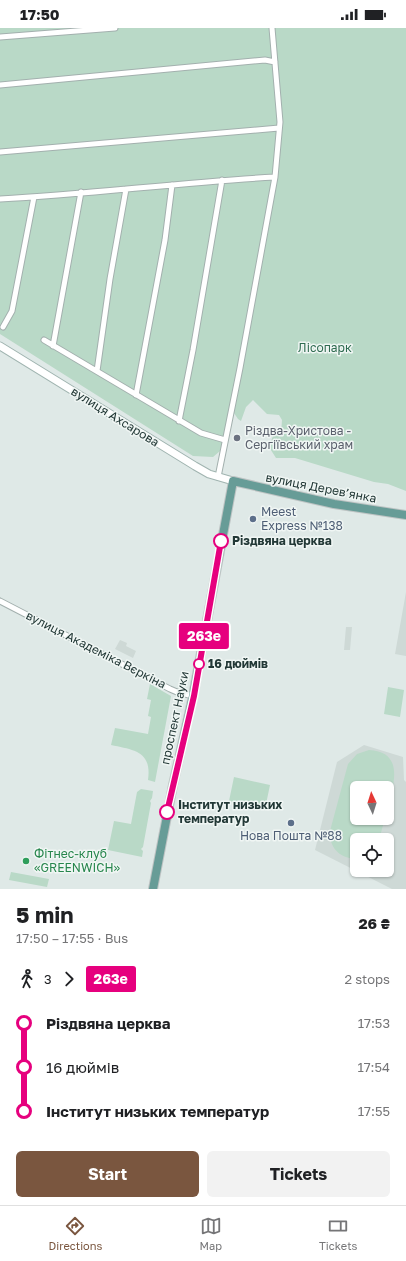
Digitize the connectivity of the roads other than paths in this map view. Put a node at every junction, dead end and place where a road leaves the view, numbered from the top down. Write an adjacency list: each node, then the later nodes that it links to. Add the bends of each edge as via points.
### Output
1 (114, 28): 3 (street)
2 (272, 28): 4 (street)
3 (0, 37)
4 (275, 62): 5 (street, via 265,60); 6 (street)
5 (0, 85)
6 (279, 128): 7 (street); 8 (street)
7 (0, 152)
8 (275, 177): 9 (street); 22 (street)
9 (222, 180): 10 (street); 21 (street)
10 (172, 184): 11 (street); 20 (street, via 165,240)
11 (126, 189): 12 (street); 19 (street)
12 (81, 192): 13 (street); 18 (street)
13 (34, 197): 14 (street); 15 (street, via 12,312)
14 (0, 198)
15 (3, 327)
16 (44, 340): 18 (street)
17 (0, 346): 23 (main road, вулиця Ахсарова, via 209,474)
18 (53, 346): 19 (street)
19 (97, 371): 20 (street)
20 (136, 395): 21 (street)
21 (179, 421): 22 (street, via 201,433)
22 (225, 440): 23 (street)
23 (218, 477): 24 (main road, вулиця Ахсарова)
24 (233, 482): 25 (main road, вулиця Дерев’янка, via 334,504); 27 (main road, проспект Науки)
25 (406, 515)
26 (0, 601): 27 (street, вулиця Академіка Вєркіна, via 170,689)
27 (194, 696): 28 (main road, проспект Науки)
28 (153, 889)

